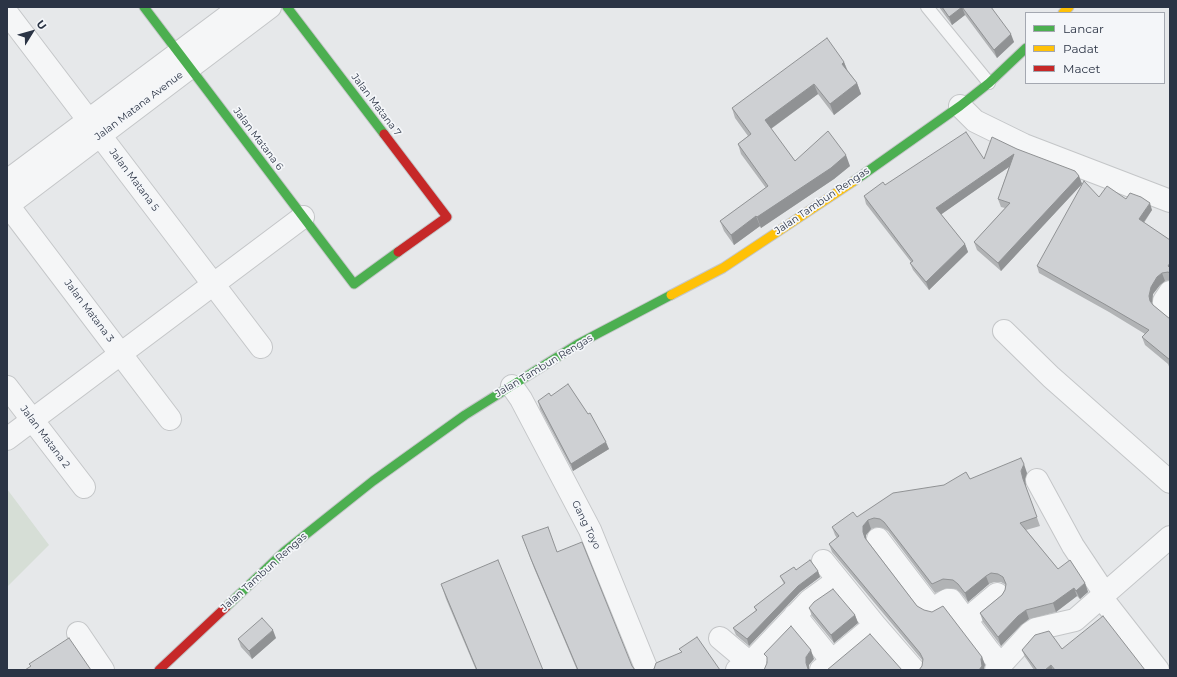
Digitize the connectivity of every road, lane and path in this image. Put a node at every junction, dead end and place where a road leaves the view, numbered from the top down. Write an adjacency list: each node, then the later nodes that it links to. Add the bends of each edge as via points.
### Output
1 (144, 7): 8 (street, Jalan Matana 6)
2 (240, 7): 8 (street, Jalan Matana Avenue)
3 (270, 7): 8 (street, Jalan Matana Avenue)
4 (287, 7): 17 (street, Jalan Matana 7, via 447,217)
5 (927, 7): 9 (lane)
6 (7, 13): 11 (street, Jalan Matana 5)
7 (1025, 49): 9 (street, Jalan Tambun Rengas)
8 (184, 60): 11 (street, Jalan Matana Avenue); 15 (street, Jalan Matana 6)
9 (989, 83): 10 (street, Jalan Tambun Rengas)
10 (967, 113): 13 (street, via 1024,145); 24 (street, Jalan Tambun Rengas, via 860,177 723,268 578,344)
11 (94, 128): 12 (street, Jalan Matana Avenue); 14 (street, Jalan Matana Avenue); 16 (street, Jalan Matana 5)
12 (7, 181)
13 (1170, 201)
14 (7, 205): 22 (street, Jalan Matana 3)
15 (303, 217): 16 (street); 17 (street, Jalan Matana 6)
16 (213, 284): 21 (street, Jalan Matana 5); 22 (street)
17 (354, 284)
18 (1170, 292): 19 (street, via 1164,301)
19 (1170, 308)
20 (1004, 331): 29 (street, via 1051,377)
21 (261, 347)
22 (121, 354): 25 (street, Jalan Matana 3); 26 (street)
23 (7, 387): 26 (street, Jalan Matana 2)
24 (520, 400): 46 (street, Jalan Tambun Rengas, via 465,415 373,480 285,551); 47 (street, Gang Toyo, via 590,530)
25 (170, 419)
26 (32, 420): 27 (street); 30 (street, Jalan Matana 2)
27 (7, 438)
28 (1037, 480): 36 (street)
29 (1170, 482)
30 (84, 488)
31 (1170, 537): 36 (street)
32 (878, 539): 38 (street, via 930,607 934,608 949,599)
33 (824, 561): 34 (street)
34 (838, 580): 37 (street); 39 (street)
35 (997, 594): 38 (street)
36 (1103, 596): 43 (street, via 1073,622 1036,629 1030,633); 49 (street)
37 (794, 615): 42 (street); 44 (street)
38 (966, 620): 43 (street)
39 (875, 625): 42 (street); 48 (street)
40 (78, 632): 45 (street)
41 (720, 638): 44 (street)
42 (827, 665)
43 (999, 667)
44 (748, 668)
45 (103, 670)
46 (159, 670)
47 (647, 670)
48 (914, 670)
49 (1158, 670)

